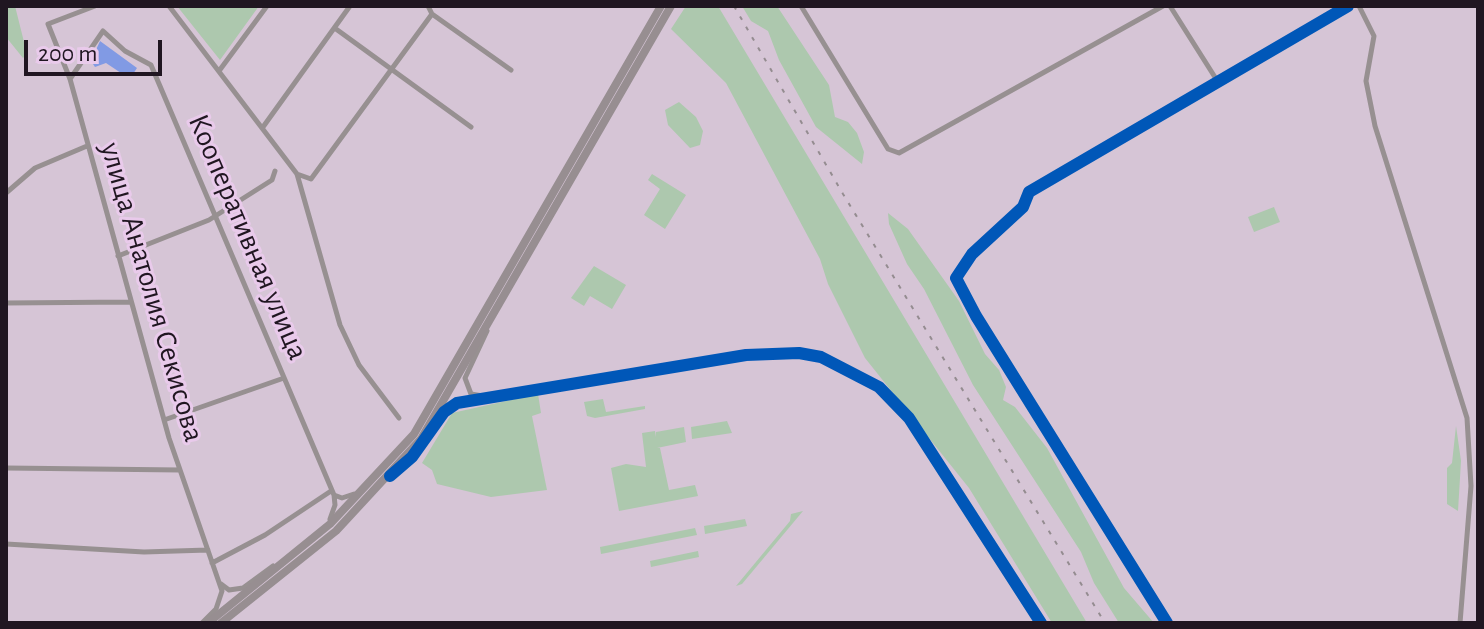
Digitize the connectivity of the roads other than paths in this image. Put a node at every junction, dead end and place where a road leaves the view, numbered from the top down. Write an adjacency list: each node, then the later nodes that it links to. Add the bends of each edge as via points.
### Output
1 (95, 6): 18 (street, улица Анатолия Секисова, via 48,24)
2 (169, 6): 17 (street)
3 (267, 6): 17 (street)
4 (350, 6): 14 (street)
5 (428, 6): 13 (street)
6 (661, 6): 33 (highway)
7 (671, 6): 30 (highway)
8 (801, 6): 9 (street, via 888,149 899,153)
9 (1163, 6)
10 (1170, 6): 19 (street)
11 (1348, 6): 19 (street)
12 (1359, 6): 53 (street, via 1374,36 1366,81 1375,126 1467,418 1471,486)
13 (432, 14): 15 (street); 16 (street)
14 (336, 29): 15 (street); 20 (street)
15 (392, 69): 21 (street); 24 (street, via 311,179)
16 (511, 70)
17 (219, 71): 20 (street)
18 (70, 79): 22 (street, улица Анатолия Секисова); 26 (street, Кооперативная улица, via 103,31 151,65)
19 (1218, 82): 52 (street, via 1029,192 1023,207 972,254 956,278)
20 (263, 127): 24 (street)
21 (471, 127)
22 (87, 146): 25 (street, via 35,168); 27 (street, улица Анатолия Секисова)
23 (275, 171): 26 (street, via 272,180)
24 (297, 174): 34 (street, via 340,325 359,365)
25 (6, 193)
26 (213, 215): 27 (street); 31 (street, Кооперативная улица)
27 (117, 257): 28 (street, улица Анатолия Секисова)
28 (130, 302): 29 (street); 35 (street, улица Анатолия Секисова)
29 (6, 303)
30 (491, 316): 32 (street, via 465,378 471,394); 38 (highway, via 431,423)
31 (284, 378): 35 (street); 39 (street, Кооперативная улица)
32 (488, 396): 38 (street, via 449,408 412,457); 51 (street, via 746,355 799,353 832,360 879,387 909,418)
33 (434, 402): 40 (street); 44 (highway, via 383,471)
34 (399, 418)
35 (164, 420): 37 (street, улица Анатолия Секисова)
36 (6, 468): 37 (street)
37 (180, 470): 43 (street, улица Анатолия Секисова)
38 (390, 476): 50 (highway, via 322,543)
39 (331, 491): 40 (street, via 342,498); 41 (street, via 335,505); 45 (street)
40 (357, 492): 41 (street)
41 (330, 519): 46 (street)
42 (6, 544): 43 (street, via 156,553)
43 (208, 550): 45 (street, улица Анатолия Секисова)
44 (289, 558): 46 (street); 48 (highway)
45 (212, 563): 47 (street, улица Анатолия Секисова)
46 (269, 568): 47 (street, via 236,590 223,586); 48 (street)
47 (215, 572): 49 (street, улица Анатолия Секисова, via 222,596)
48 (253, 585): 49 (highway)
49 (205, 623)
50 (221, 623)
51 (1041, 623)
52 (1167, 623)
53 (1460, 623)

